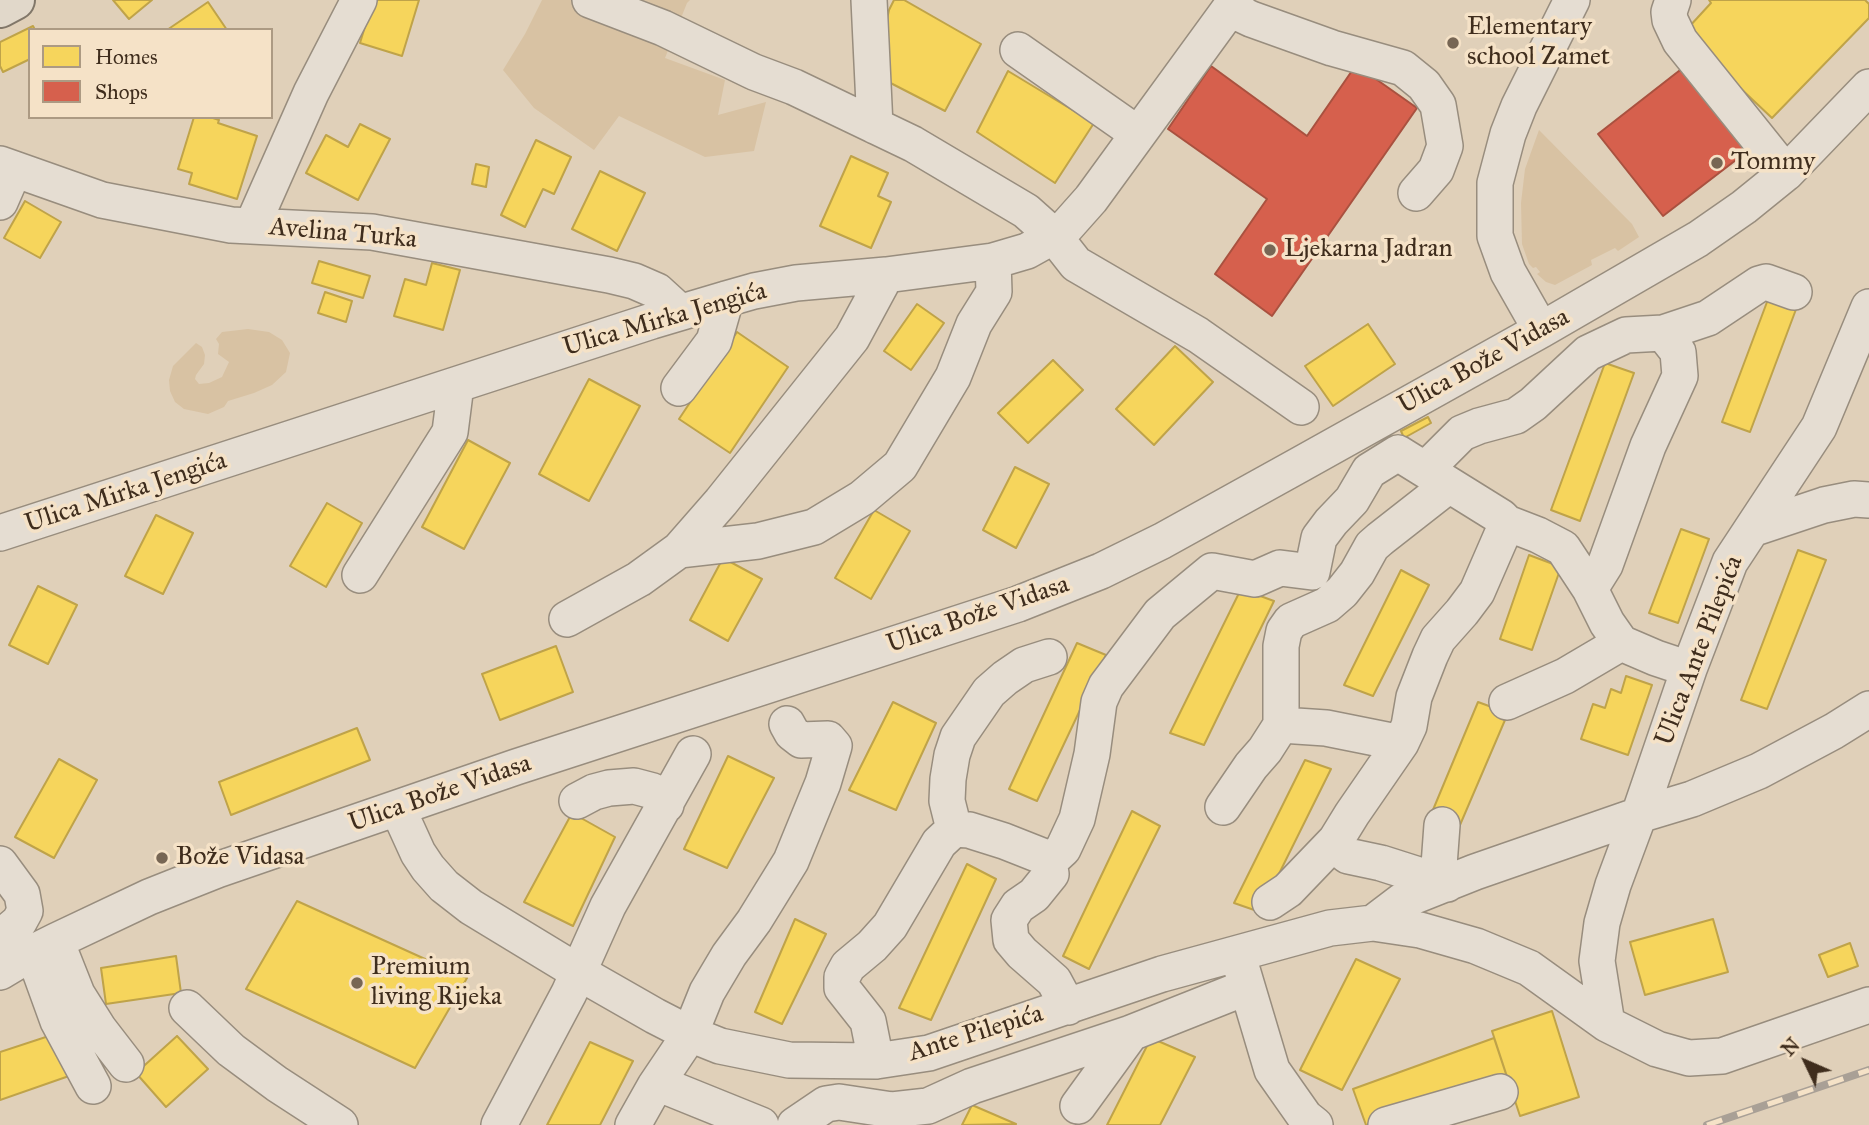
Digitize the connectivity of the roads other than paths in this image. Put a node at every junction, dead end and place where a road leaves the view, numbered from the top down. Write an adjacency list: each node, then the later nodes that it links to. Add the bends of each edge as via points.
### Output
1 (15, 0): 8 (main road)
2 (359, 0): 17 (street, via 311,93)
3 (590, 0): 11 (street)
4 (869, 0): 11 (street)
5 (1572, 0): 25 (street, via 1519,106 1495,183 1494,236 1508,272)
6 (1673, 0): 14 (street, via 1670,20 1680,41)
7 (1233, 4): 12 (street, Ulica Mirka Jengića); 15 (street, via 1251,19 1403,68 1424,85 1438,105 1445,146 1436,170)
8 (0, 8)
9 (1018, 50): 12 (street)
10 (1869, 87): 14 (street, Ulica Bože Vidasa)
11 (875, 126): 18 (street, via 1026,211)
12 (1138, 134): 18 (street, Ulica Mirka Jengića, via 1091,199)
13 (7, 167): 16 (street); 17 (street, Avelina Turka, via 102,200)
14 (1786, 173): 25 (street, Ulica Bože Vidasa, via 1698,239)
15 (1416, 193)
16 (0, 202)
17 (252, 226): 24 (street, Avelina Turka, via 372,232 609,275 657,291)
18 (1054, 236): 19 (street, Ulica Mirka Jengića, via 1027,251); 29 (street, via 1076,264 1198,335)
19 (993, 261): 20 (street, Ulica Mirka Jengića); 35 (street, via 993,292 974,324 953,377 900,466 862,498 814,527 758,541)
20 (886, 275): 22 (street, Ulica Mirka Jengića, via 796,283); 35 (street, via 852,338)
21 (1794, 292): 26 (street, via 1766,282 1759,284 1708,318)
22 (726, 299): 24 (street, Ulica Mirka Jengića); 28 (street, via 714,341)
23 (1869, 307): 33 (street, Ulica Ante Pilepića, via 1819,427)
24 (680, 312): 27 (street, Ulica Mirka Jengića)
25 (1541, 330): 53 (street, Ulica Bože Vidasa, via 1101,571 1018,604)
26 (1663, 333): 30 (street, via 1626,335 1588,354 1516,416 1462,433 1444,449); 38 (street, via 1678,352 1680,376 1648,446 1605,565)
27 (456, 385): 34 (street, Ulica Mirka Jengića); 37 (street, via 450,432)
28 (679, 388)
29 (1301, 407)
30 (1438, 477): 32 (street); 36 (street, via 1398,453 1369,471 1352,500 1319,538); 39 (street, via 1372,546 1357,573)
31 (1869, 500): 33 (street, via 1824,505)
32 (1507, 523): 38 (street, via 1563,548); 48 (street, via 1476,592 1438,639 1414,696)
33 (1752, 529): 43 (street, Ulica Ante Pilepića, via 1730,562)
34 (0, 533)
35 (680, 550): 40 (street)
36 (1312, 572): 39 (street); 58 (street, via 1280,568 1255,579 1212,570 1160,614 1106,686 1077,819 1063,849)
37 (360, 575)
38 (1590, 589): 41 (street)
39 (1329, 603): 47 (street, via 1291,621 1284,631)
40 (567, 619)
41 (1621, 643): 43 (street); 44 (street, via 1565,676)
42 (1049, 657): 56 (street, via 1024,665 989,692 958,737 947,779)
43 (1689, 669): 54 (street, Ulica Ante Pilepića)
44 (1507, 702)
45 (1869, 709): 54 (street, via 1759,771)
46 (787, 724): 74 (street, via 801,740 828,739 834,746 823,783 791,861 706,992)
47 (1282, 725): 48 (street, via 1326,728); 52 (street)
48 (1401, 743): 57 (street)
49 (693, 754): 51 (street)
50 (577, 801): 51 (street, via 609,788 634,786 653,791)
51 (666, 805): 67 (street, via 608,906)
52 (1223, 807)
53 (398, 808): 64 (street, Ulica Bože Vidasa, via 216,870); 67 (street, Ante Pilepića, via 418,853 444,887)
54 (1639, 815): 60 (street); 72 (street, Ulica Ante Pilepića, via 1602,923 1597,961)
55 (1442, 825): 60 (street)
56 (954, 829): 58 (street, via 1004,841); 75 (street, via 939,843 890,926 842,977 842,988 868,1021)
57 (1336, 840): 60 (street, via 1348,856); 61 (street, via 1288,890)
58 (1049, 862): 70 (street, via 1051,874 1034,895 1017,905 1009,920 1011,940 1054,981)
59 (0, 864): 63 (street, via 22,894 25,911)
60 (1443, 882): 62 (street, via 1402,901)
61 (1270, 902)
62 (1373, 923): 65 (street, Ante Pilepića, via 1330,928); 72 (street, Ante Pilepića, via 1476,946 1529,968)
63 (0, 938)
64 (45, 947): 66 (street, Ulica Bože Vidasa); 76 (street); 78 (street, via 58,1021)
65 (1237, 953): 68 (street); 70 (street, Ante Pilepića)
66 (0, 972)
67 (578, 972): 74 (street, Ante Pilepića); 83 (street)
68 (1247, 987): 73 (street); 87 (street, via 1272,1070)
69 (1869, 1005): 72 (street, via 1722,1056 1689,1058 1657,1049)
70 (1068, 1007): 75 (street, Ante Pilepića, via 929,1053)
71 (187, 1008): 82 (street, via 231,1050)
72 (1607, 1024)
73 (1131, 1032): 80 (street); 81 (street, via 972,1086)
74 (690, 1034): 75 (street, Ante Pilepića, via 719,1046 789,1060); 77 (street)
75 (876, 1061)
76 (126, 1064)
77 (657, 1083): 84 (street); 85 (street)
78 (93, 1086)
79 (1500, 1092): 88 (street)
80 (1078, 1106)
81 (925, 1116): 86 (street, via 839,1102 826,1104)
82 (340, 1125)
83 (499, 1125)
84 (633, 1125)
85 (761, 1125)
86 (795, 1125)
87 (1315, 1125)
88 (1386, 1125)

